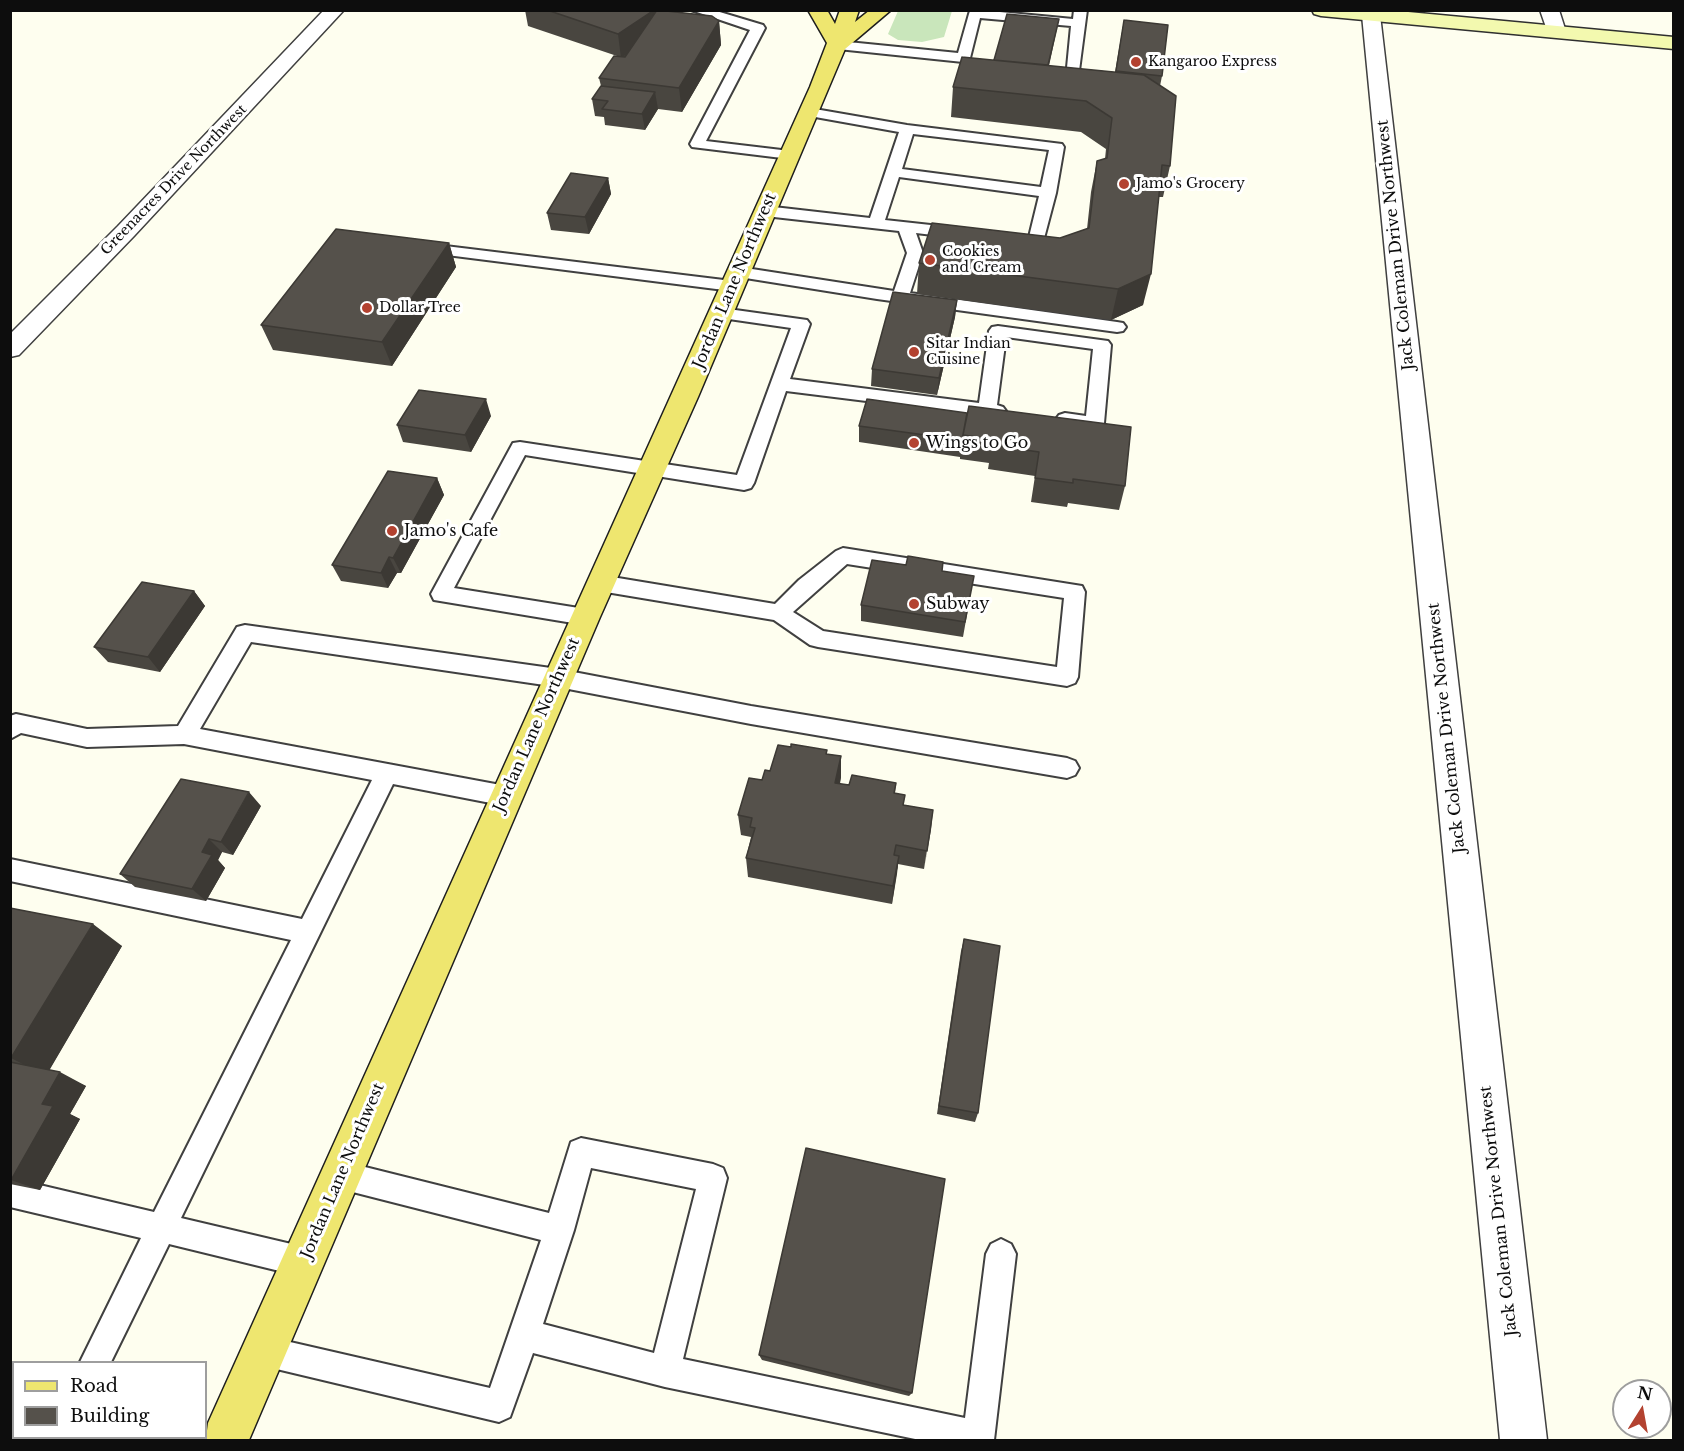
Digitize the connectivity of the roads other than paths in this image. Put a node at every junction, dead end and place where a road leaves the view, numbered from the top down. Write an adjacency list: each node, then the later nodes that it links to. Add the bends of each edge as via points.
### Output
1 (335, 10): 30 (street, Greenacres Drive Northwest)
2 (698, 10): 18 (lane, via 758,28 698,144)
3 (817, 10): 12 (main road)
4 (850, 10): 12 (main road, Jordan Lane Northwest)
5 (882, 10): 12 (main road)
6 (1322, 10): 8 (main road)
7 (1549, 10): 10 (street)
8 (1371, 15): 10 (main road); 58 (street, Jack Coleman Drive Northwest)
9 (1079, 17): 13 (lane, via 975,14); 15 (lane, via 1072,83)
10 (1556, 32): 11 (main road)
11 (1674, 43)
12 (838, 45): 13 (lane); 16 (main road, Jordan Lane Northwest)
13 (963, 58): 14 (lane, via 959,70)
14 (970, 72)
15 (1038, 79)
16 (809, 112): 17 (lane); 18 (main road, Jordan Lane Northwest)
17 (907, 129): 19 (lane); 20 (lane, via 1057,147)
18 (790, 155): 21 (main road, Jordan Lane Northwest)
19 (894, 172): 20 (lane); 22 (lane)
20 (1048, 193): 25 (lane, via 1036,243)
21 (765, 211): 22 (lane); 27 (main road, Jordan Lane Northwest)
22 (876, 224): 23 (lane)
23 (906, 227): 24 (lane); 28 (lane, via 915,253)
24 (977, 236)
25 (1001, 239)
26 (429, 249): 27 (lane)
27 (731, 290): 28 (lane); 31 (lane, via 801,324); 35 (main road, Jordan Lane Northwest)
28 (900, 297): 29 (lane)
29 (1117, 327)
30 (10, 349)
31 (780, 384): 32 (lane); 35 (lane, via 744,483)
32 (987, 410): 33 (lane); 34 (lane, via 998,331 1102,345 1095,423)
33 (1019, 414)
34 (1052, 418)
35 (652, 469): 36 (main road, Jordan Lane Northwest); 38 (lane, via 520,448 441,594)
36 (600, 583): 37 (lane); 38 (main road, Jordan Lane Northwest)
37 (779, 613): 37 (lane, via 818,639 1066,677 1075,592 843,556)
38 (585, 617): 39 (main road, Jordan Lane Northwest)
39 (558, 678): 41 (lane, via 245,633); 42 (lane); 44 (main road, Jordan Lane Northwest)
40 (10, 730): 41 (lane, via 16,723 87,738)
41 (184, 735): 43 (lane)
42 (1067, 768)
43 (387, 773): 44 (lane); 46 (lane)
44 (506, 796): 47 (main road, Jordan Lane Northwest)
45 (10, 870): 46 (lane)
46 (308, 932): 49 (lane)
47 (341, 1175): 50 (lane); 52 (main road, Jordan Lane Northwest)
48 (10, 1192): 49 (lane)
49 (162, 1228): 52 (lane); 55 (lane)
50 (559, 1230): 53 (lane); 56 (lane, via 582,1152 713,1178)
51 (1001, 1254): 56 (lane, via 979,1437)
52 (304, 1262): 54 (main road, Jordan Lane Northwest)
53 (524, 1335): 54 (lane, via 499,1406); 56 (lane)
54 (264, 1351): 57 (main road, Jordan Lane Northwest)
55 (96, 1361)
56 (665, 1371)
57 (225, 1440)
58 (1524, 1440)

